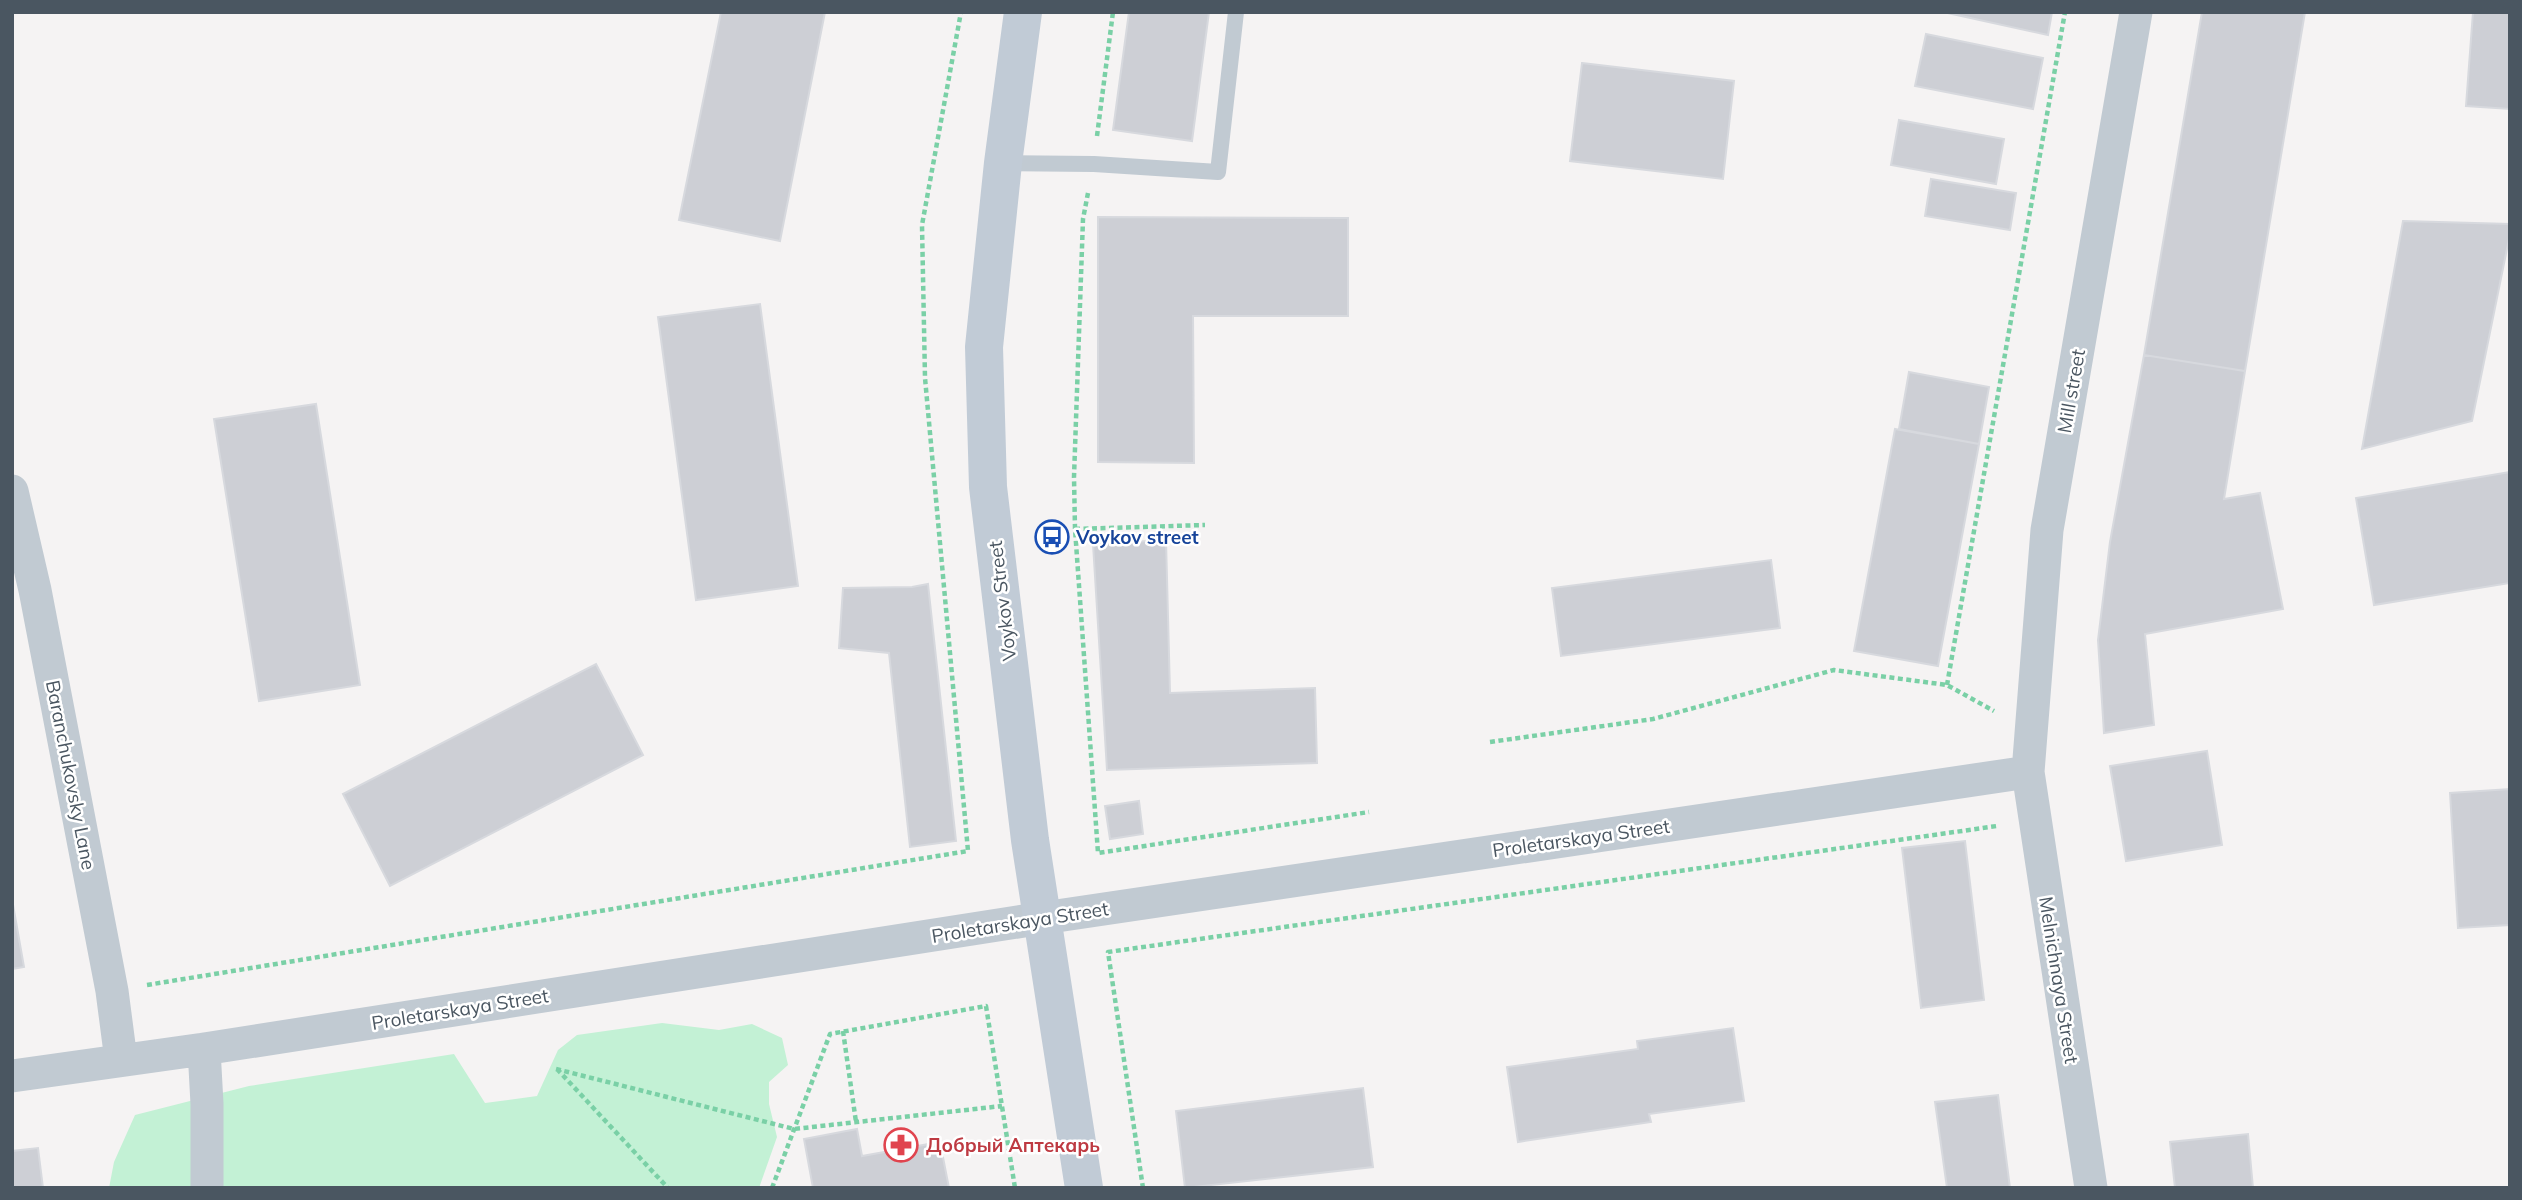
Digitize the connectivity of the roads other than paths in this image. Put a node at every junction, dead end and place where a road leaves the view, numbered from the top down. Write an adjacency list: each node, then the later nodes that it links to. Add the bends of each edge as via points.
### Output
1 (1023, 12): 4 (street, Voykov Street)
2 (1236, 12): 4 (lane, via 1218,172)
3 (2136, 12): 6 (street, Mill street, via 2047,530)
4 (1003, 163): 7 (street, Voykov Street, via 984,347 988,487)
5 (12, 491): 9 (street, Baranchukovsky Lane, via 112,991)
6 (2028, 772): 7 (street, Proletarskaya Street); 13 (street, Melnichnaya Street)
7 (1043, 918): 8 (street, Proletarskaya Street); 12 (street, Voykov Street)
8 (204, 1049): 9 (street, Proletarskaya Street); 11 (street)
9 (121, 1060): 10 (street, Proletarskaya Street)
10 (12, 1076)
11 (206, 1188)
12 (1084, 1188)
13 (2091, 1188)

